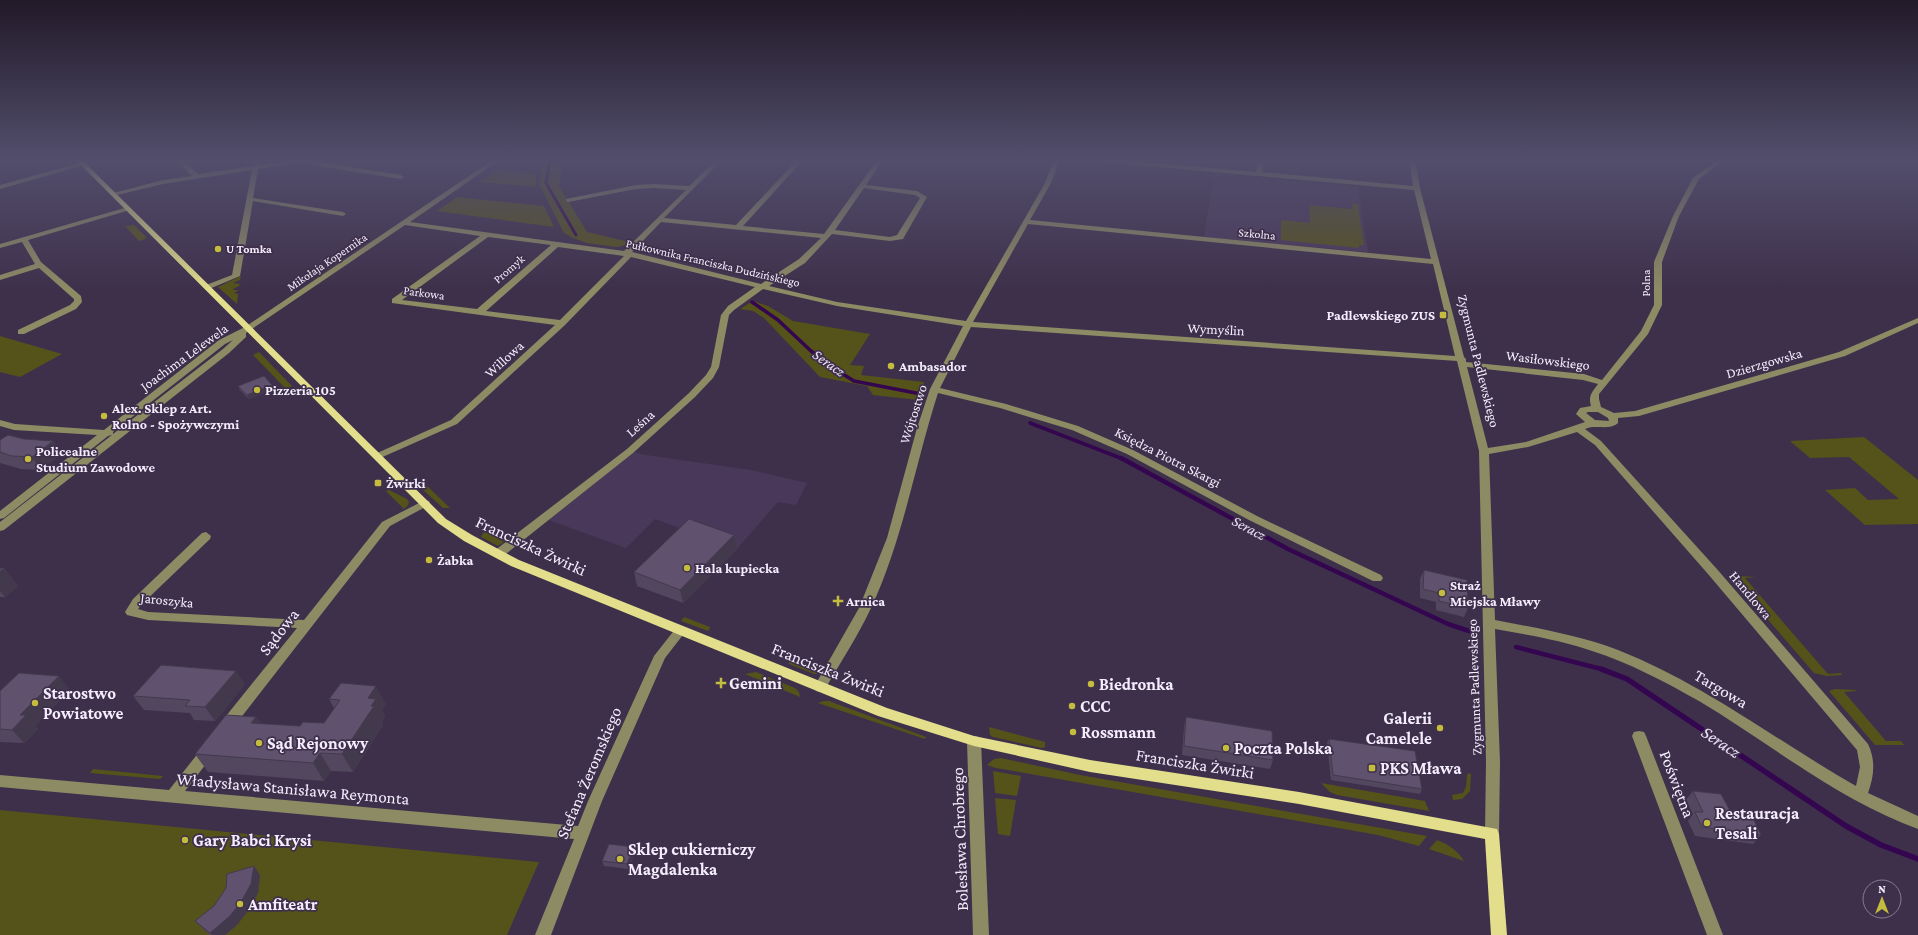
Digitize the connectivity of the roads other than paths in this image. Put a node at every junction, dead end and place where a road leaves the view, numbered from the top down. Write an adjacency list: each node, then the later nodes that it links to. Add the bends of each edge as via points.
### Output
1 (122, 203): 12 (main road, Franciszka Żwirki)
2 (249, 203): 27 (street, via 236,276)
3 (273, 203): 13 (street)
4 (434, 203): 16 (street, Mikołaja Kopernika)
5 (676, 203): 14 (street, Willowa)
6 (761, 203): 17 (street)
7 (850, 203): 18 (street, Leśna)
8 (921, 203): 18 (street, via 900,237 890,239)
9 (1037, 203): 15 (street, Wójtostwo)
10 (1422, 203): 24 (street, Zygmunta Padlewskiego)
11 (1683, 203): 36 (street, Polna, via 1658,262 1658,306 1645,332)
12 (128, 209): 20 (street); 27 (main road, Franciszka Żwirki)
13 (343, 214)
14 (659, 220): 17 (street); 23 (street, Willowa, via 628,251)
15 (1026, 222): 24 (street, Szkolna); 32 (street, Wójtostwo)
16 (404, 223): 19 (street, Pułkownika Franciszka Dudzińskiego); 33 (street, Mikołaja Kopernika)
17 (737, 228): 18 (street)
18 (828, 234): 28 (street, Leśna, via 802,261)
19 (486, 235): 21 (street, Pułkownika Franciszka Dudzińskiego); 29 (street, Parkowa, via 395,301)
20 (24, 239): 22 (street); 25 (street)
21 (557, 244): 23 (street, Pułkownika Franciszka Dudzińskiego); 29 (street, Promyk)
22 (0, 246)
23 (629, 254): 28 (street, Pułkownika Franciszka Dudzińskiego); 31 (street, Willowa)
24 (1438, 262): 35 (street, Zygmunta Padlewskiego)
25 (40, 265): 26 (street); 34 (street, via 78,298 78,302 73,307)
26 (0, 278)
27 (209, 287): 33 (main road, Franciszka Żwirki)
28 (761, 287): 32 (street, Pułkownika Franciszka Dudzińskiego, via 837,304); 51 (street, Leśna, via 725,315 715,367 692,395 630,451)
29 (478, 313): 31 (street, Parkowa)
30 (1918, 320): 39 (street, Dzierzgowska, via 1842,354 1636,414)
31 (562, 323): 46 (street, Willowa, via 454,422)
32 (969, 324): 35 (street, Wymyślin); 37 (street, Wójtostwo)
33 (248, 329): 43 (street, Joachima Lelewela, via 222,342); 44 (street, Joachima Lelewela, via 226,352); 46 (main road, Franciszka Żwirki)
34 (20, 332)
35 (1463, 361): 36 (street, Wasiłowskiego); 45 (street, Zygmunta Padlewskiego)
36 (1604, 382): 38 (street, Polna, via 1595,394)
37 (936, 389): 52 (street, Księdza Piotra Skargi, via 1040,416 1082,431 1130,452 1254,518); 56 (street, Wójtostwo, via 922,428 897,523 865,608)
38 (1597, 409): 39 (street, Dzierzgowska); 41 (street, via 1586,408 1581,412 1583,418)
39 (1612, 416): 41 (street, via 1612,424)
40 (0, 423): 43 (street, via 14,427)
41 (1592, 423): 42 (street)
42 (1579, 429): 45 (street, via 1508,449); 61 (street, Handlowa, via 1598,443 1712,571 1863,748 1868,761)
43 (106, 433): 44 (street); 48 (street, Joachima Lelewela)
44 (120, 434): 49 (street, Joachima Lelewela)
45 (1484, 451): 53 (street, Zygmunta Padlewskiego)
46 (378, 456): 47 (main road, Franciszka Żwirki)
47 (425, 503): 51 (main road, Franciszka Żwirki, via 442,521); 54 (street, Sądowa, via 386,524)
48 (0, 516)
49 (0, 527)
50 (206, 536): 54 (street, Jaroszyka, via 137,602 131,612 148,616)
51 (498, 554): 55 (main road, Franciszka Żwirki)
52 (1377, 578)
53 (1489, 622): 61 (street, Targowa, via 1577,642 1611,652 1647,668 1702,697); 64 (street, Zygmunta Padlewskiego, via 1493,762)
54 (306, 624): 60 (street, Sądowa)
55 (680, 631): 56 (main road, Franciszka Żwirki); 63 (street, Stefana Żeromskiego, via 660,656)
56 (820, 687): 58 (main road, Franciszka Żwirki, via 883,712)
57 (1639, 736): 68 (street, Poświętna)
58 (974, 741): 64 (main road, Franciszka Żwirki, via 1090,766 1299,798); 66 (street, Bolesława Chrobrego)
59 (0, 781): 60 (street, Władysława Stanisława Reymonta)
60 (173, 796): 63 (street, Władysława Stanisława Reymonta)
61 (1860, 796): 62 (street, Targowa, via 1895,814)
62 (1918, 822)
63 (583, 833): 65 (street, Stefana Żeromskiego)
64 (1492, 834): 67 (main road, Zygmunta Padlewskiego)
65 (543, 935)
66 (981, 935)
67 (1499, 935)
68 (1715, 935)

